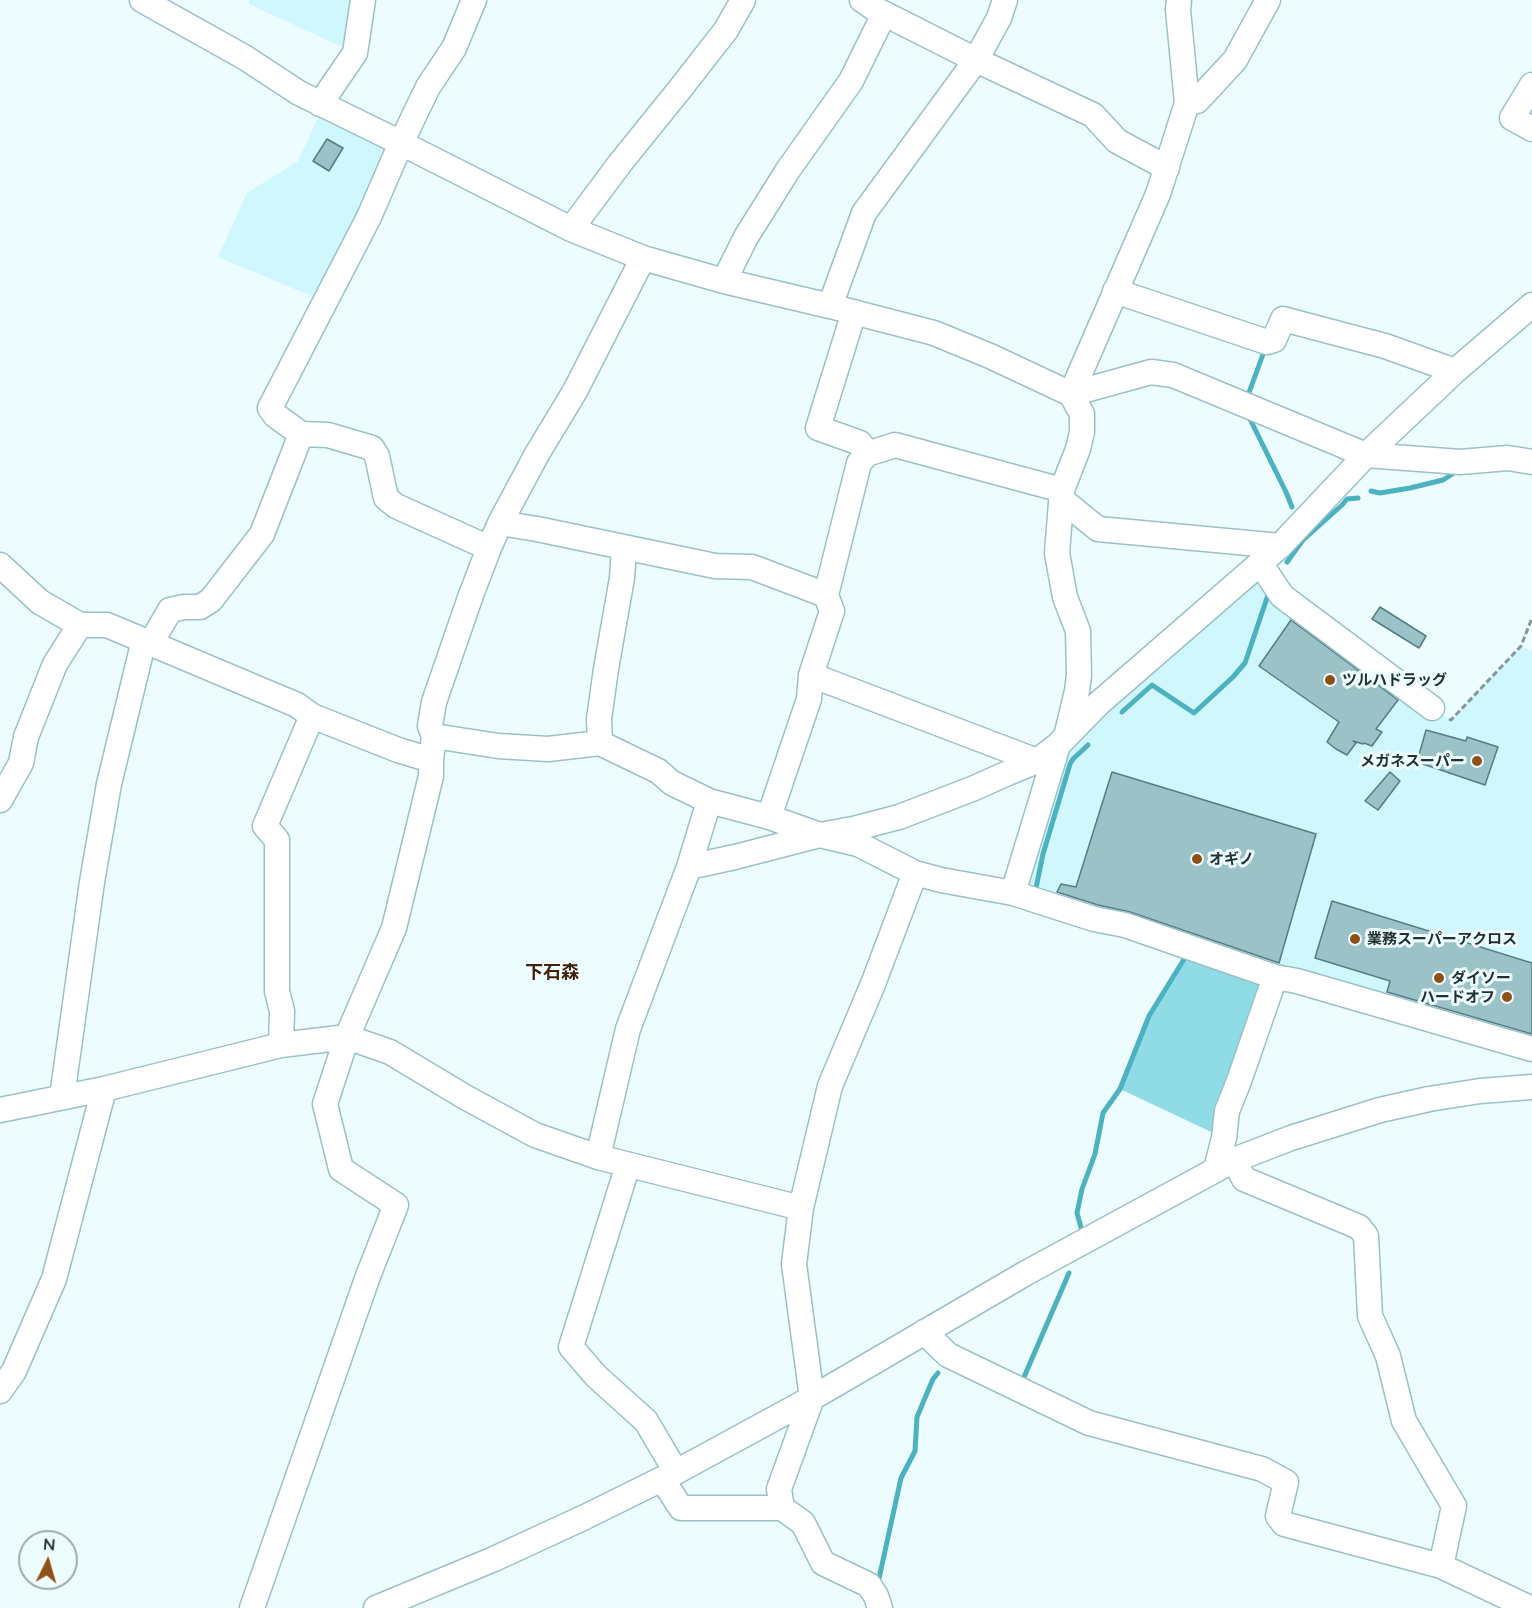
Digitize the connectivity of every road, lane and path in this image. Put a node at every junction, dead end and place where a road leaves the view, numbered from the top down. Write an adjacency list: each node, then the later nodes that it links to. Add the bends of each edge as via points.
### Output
1 (142, 0): 13 (street)
2 (363, 0): 13 (street, via 355,53)
3 (474, 0): 15 (street, via 454,48 428,87)
4 (743, 0): 17 (street, via 726,30)
5 (862, 0): 9 (street)
6 (1005, 0): 10 (street)
7 (1179, 0): 12 (street)
8 (1268, 0): 12 (street, via 1235,60 1197,101)
9 (884, 14): 10 (street); 19 (street, via 851,81 788,170)
10 (976, 60): 16 (street, via 1093,115 1117,141); 22 (street, via 864,213)
11 (1532, 85): 14 (street, via 1512,118)
12 (1187, 103): 16 (street)
13 (320, 104): 15 (street)
14 (1532, 129)
15 (401, 143): 17 (street); 26 (street, via 369,217 270,408)
16 (1167, 168): 20 (street)
17 (571, 229): 18 (street)
18 (643, 258): 19 (street); 31 (street, via 575,391)
19 (724, 281): 22 (street)
20 (1115, 291): 24 (street, via 1267,342 1274,340 1283,319 1385,346); 25 (street)
21 (1532, 305): 24 (street)
22 (830, 306): 23 (street)
23 (854, 312): 25 (street, via 934,333); 27 (street, via 818,428 860,443)
24 (1455, 371): 28 (street)
25 (1071, 394): 28 (street, via 1151,372 1173,375); 30 (street, via 1082,414 1082,432)
26 (301, 434): 33 (street, via 328,435 372,448 387,498 396,506); 40 (street, via 262,534 210,600 200,607 170,610)
27 (867, 454): 30 (street, via 894,445); 37 (street, via 859,463)
28 (1366, 455): 29 (street, via 1460,462 1508,458); 32 (street)
29 (1532, 462)
30 (1061, 494): 32 (street, via 1098,530); 45 (street, via 1058,552 1065,597 1078,631 1079,675)
31 (500, 523): 33 (street); 34 (street)
32 (1280, 546): 35 (street)
33 (489, 548): 44 (street, via 434,702 430,726)
34 (624, 548): 37 (street, via 715,566 752,567); 46 (street, via 601,709)
35 (1260, 563): 42 (street, via 1282,596); 45 (street, via 1098,704)
36 (0, 565): 39 (street, via 40,602)
37 (826, 595): 41 (street, via 832,611)
38 (1532, 618): 42 (path, via 1521,646 1451,720)
39 (80, 626): 40 (street, via 107,625); 49 (street, via 55,664 26,737 21,763)
40 (148, 641): 43 (street, via 297,705); 62 (street, via 109,784)
41 (811, 675): 48 (street); 51 (street, via 809,699)
42 (1432, 708)
43 (312, 716): 47 (street); 58 (street, via 265,826 277,840)
44 (434, 736): 46 (street, via 548,749); 47 (street)
45 (1062, 741): 48 (street); 55 (street)
46 (600, 743): 50 (street)
47 (431, 760): 57 (street, via 431,776 394,928)
48 (1036, 761): 52 (street, via 899,817)
49 (0, 800)
50 (709, 801): 51 (street); 53 (street)
51 (769, 817): 52 (street)
52 (820, 835): 53 (street); 54 (street, via 858,844)
53 (689, 867): 64 (street, via 628,1029)
54 (915, 873): 55 (street); 67 (street, via 830,1086)
55 (1013, 893): 56 (street, via 1125,925)
56 (1275, 977): 59 (street); 66 (street, via 1227,1111)
57 (347, 1037): 58 (street); 64 (street, via 390,1052 535,1135); 74 (street, via 325,1104 341,1170 396,1205)
58 (281, 1045): 61 (street)
59 (1532, 1049)
60 (1532, 1087): 66 (street, via 1460,1094 1380,1110 1291,1138)
61 (104, 1089): 62 (street); 69 (street, via 54,1279 14,1371)
62 (62, 1097): 63 (street)
63 (0, 1110)
64 (597, 1157): 65 (street)
65 (628, 1165): 67 (street); 71 (street, via 571,1347 596,1376 646,1421)
66 (1225, 1165): 68 (street); 73 (street, via 1244,1179 1359,1227 1366,1236 1370,1316 1388,1356 1404,1421 1454,1506)
67 (801, 1208): 70 (street, via 794,1264)
68 (924, 1332): 70 (street); 73 (street, via 948,1355 1089,1423 1262,1468 1286,1482 1278,1516 1284,1524)
69 (0, 1391)
70 (812, 1398): 71 (street); 72 (street, via 779,1489)
71 (669, 1476): 72 (street, via 681,1508); 75 (street, via 494,1559)
72 (782, 1508): 76 (street, via 803,1523 824,1563 869,1585)
73 (1441, 1566): 77 (street)
74 (252, 1608)
75 (376, 1608)
76 (880, 1608)
77 (1530, 1608)

